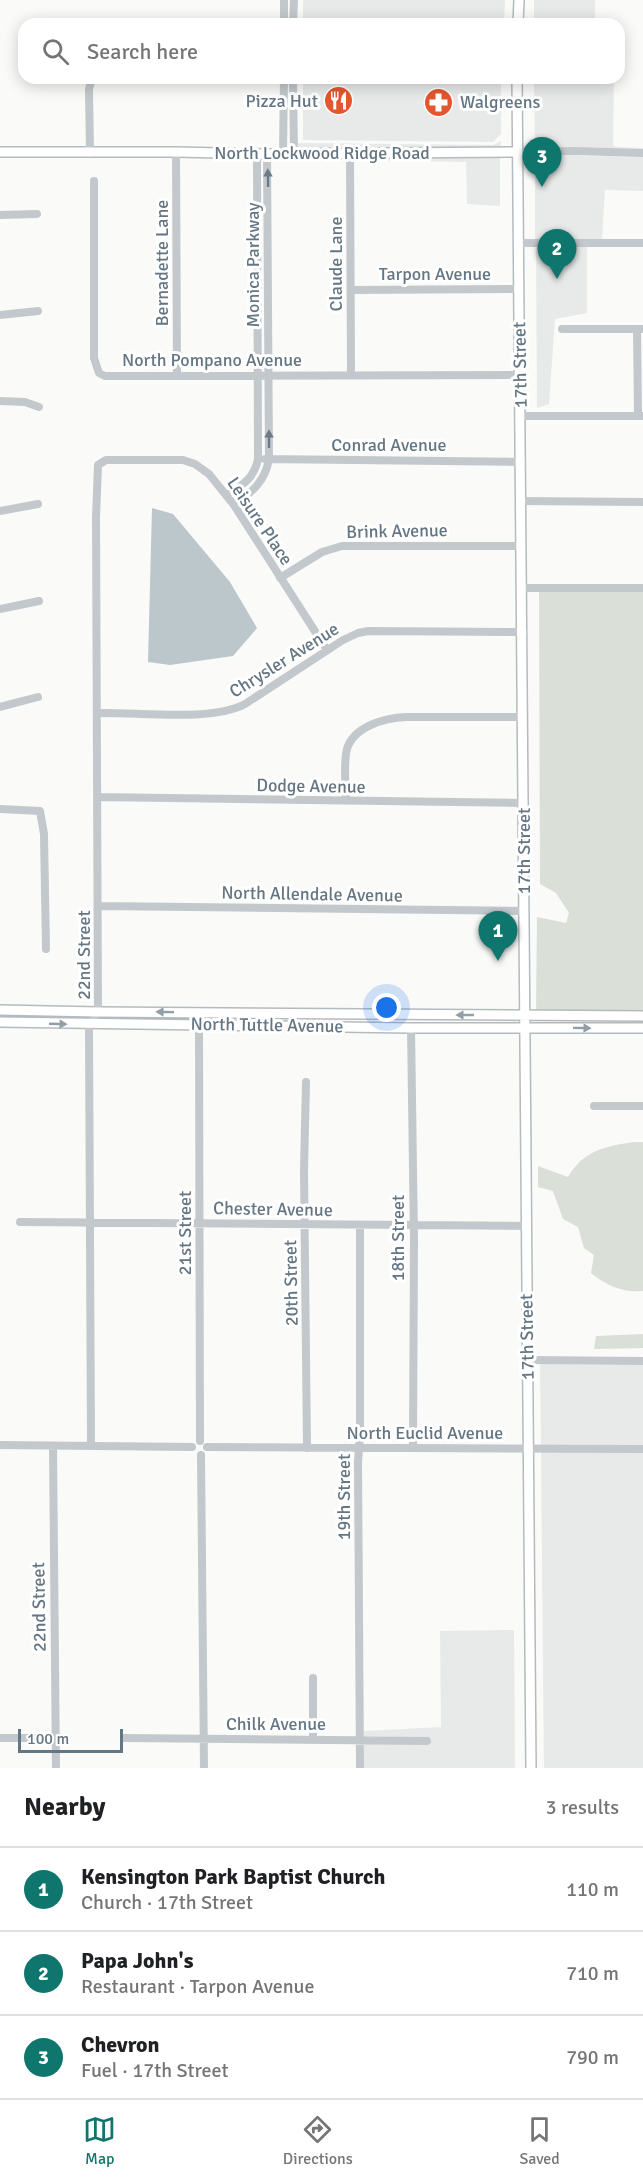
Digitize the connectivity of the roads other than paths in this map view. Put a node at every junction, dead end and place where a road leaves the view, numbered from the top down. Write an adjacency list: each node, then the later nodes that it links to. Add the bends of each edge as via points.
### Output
1 (284, 0): 4 (street)
2 (294, 0): 5 (street)
3 (519, 0): 6 (main road)
4 (284, 18)
5 (294, 18)
6 (518, 18)
7 (91, 84): 14 (street)
8 (284, 84): 20 (street)
9 (293, 84): 15 (street)
10 (516, 84): 13 (main road, 17th Street)
11 (0, 152): 14 (main road, North Lockwood Ridge Road)
12 (176, 152): 14 (main road, North Lockwood Ridge Road); 18 (main road, North Lockwood Ridge Road); 32 (street, Bernadette Lane)
13 (518, 152): 16 (main road, North Lockwood Ridge Road); 17 (street, North Lockwood Ridge Road); 24 (main road, 17th Street)
14 (90, 153)
15 (294, 153): 16 (main road, North Lockwood Ridge Road); 20 (main road, North Lockwood Ridge Road)
16 (350, 153): 26 (street, Claude Lane)
17 (643, 153)
18 (257, 154): 19 (main road, North Lockwood Ridge Road); 33 (street, Monica Parkway)
19 (267, 154): 20 (main road, North Lockwood Ridge Road); 34 (street, Monica Parkway, one-way to 19)
20 (283, 154)
21 (94, 181): 32 (street, North Pompano Avenue, via 95,366 105,376)
22 (37, 214): 23 (street)
23 (0, 215)
24 (519, 243): 25 (street); 27 (main road, 17th Street)
25 (643, 243)
26 (351, 290): 27 (street, Tarpon Avenue); 35 (street, Claude Lane)
27 (519, 290): 36 (main road, 17th Street)
28 (38, 311): 29 (street)
29 (0, 315)
30 (562, 329): 31 (street)
31 (640, 329): 40 (street)
32 (177, 374): 33 (street, North Pompano Avenue)
33 (257, 375): 34 (street, North Pompano Avenue); 41 (street, Monica Parkway)
34 (268, 375): 35 (street, North Pompano Avenue); 42 (street, Monica Parkway, one-way to 34)
35 (351, 375): 36 (street, North Pompano Avenue)
36 (520, 375): 39 (main road, 17th Street)
37 (0, 401): 38 (street)
38 (39, 407)
39 (520, 416): 40 (street); 44 (main road, 17th Street)
40 (641, 416)
41 (258, 459): 42 (street, Conrad Avenue); 45 (street, via 249,480)
42 (269, 459): 44 (street, Conrad Avenue); 49 (street, Monica Parkway, via 256,489)
43 (101, 462): 45 (street, Leisure Place, via 188,461 209,474); 61 (street, 22nd Street, via 96,469)
44 (521, 462): 46 (main road, 17th Street)
45 (227, 495): 49 (street, Leisure Place)
46 (521, 501): 47 (street); 51 (main road, 17th Street)
47 (643, 502)
48 (38, 504): 50 (street)
49 (234, 505): 52 (street, Leisure Place)
50 (0, 511)
51 (521, 546): 52 (street, Brink Avenue, via 342,546 322,552); 53 (main road, 17th Street)
52 (280, 578): 58 (street, Leisure Place)
53 (522, 588): 54 (street); 57 (main road, 17th Street)
54 (643, 588)
55 (39, 601): 56 (street)
56 (0, 609)
57 (523, 632): 58 (street, Chrysler Avenue, via 368,631 349,636); 62 (main road, 17th Street)
58 (327, 650): 61 (street, Chrysler Avenue, via 228,712)
59 (38, 697): 60 (street)
60 (0, 707)
61 (98, 713): 63 (street, 22nd Street)
62 (523, 717): 64 (street, via 406,717 374,724 356,734 348,746); 65 (main road, 17th Street)
63 (98, 797): 64 (street, Dodge Avenue); 67 (street, 22nd Street)
64 (346, 801): 65 (street, Dodge Avenue)
65 (524, 803): 68 (main road, 17th Street)
66 (0, 809): 69 (street, via 40,811)
67 (99, 906): 68 (street, North Allendale Avenue); 71 (street, 22nd Street)
68 (524, 911): 72 (main road, 17th Street)
69 (46, 949)
70 (0, 1010): 71 (main road, North Tuttle Avenue)
71 (98, 1012): 72 (main road, North Tuttle Avenue, one-way to 71); 75 (street, 22nd Street)
72 (524, 1016): 73 (main road, North Tuttle Avenue); 78 (main road, 17th Street)
73 (643, 1016)
74 (0, 1022): 75 (main road, North Tuttle Avenue, one-way to 75)
75 (89, 1025): 76 (main road, North Tuttle Avenue); 84 (street, 22nd Street)
76 (199, 1025): 77 (main road, North Tuttle Avenue); 85 (street, 21st Street)
77 (411, 1028): 78 (main road, North Tuttle Avenue); 88 (street, 18th Street)
78 (523, 1028): 79 (main road, North Tuttle Avenue, one-way to 79); 89 (main road, 17th Street)
79 (643, 1028)
80 (306, 1082): 86 (street, 20th Street)
81 (594, 1106): 82 (street)
82 (643, 1106)
83 (20, 1222): 84 (street, Chester Avenue)
84 (90, 1223): 85 (street, Chester Avenue); 95 (street, 22nd Street)
85 (200, 1224): 86 (street, Chester Avenue); 92 (street, 21st Street)
86 (305, 1225): 87 (street, Chester Avenue); 97 (street, 20th Street)
87 (360, 1225): 88 (street, Chester Avenue); 98 (street, 19th Street)
88 (413, 1225): 89 (street, Chester Avenue); 99 (street, 18th Street)
89 (526, 1226): 90 (main road, 17th Street)
90 (528, 1360): 91 (street); 100 (main road, 17th Street)
91 (643, 1361)
92 (204, 1444): 96 (street); 97 (street, North Euclid Avenue); 102 (street)
93 (0, 1445): 94 (street)
94 (53, 1446): 95 (street); 105 (street, 22nd Street)
95 (91, 1446): 96 (street)
96 (192, 1447): 102 (street)
97 (307, 1448): 98 (street, North Euclid Avenue)
98 (360, 1448): 99 (street, North Euclid Avenue); 109 (street, 19th Street)
99 (413, 1448): 100 (street, North Euclid Avenue)
100 (529, 1449): 101 (street, North Euclid Avenue); 114 (main road, 17th Street)
101 (643, 1449)
102 (201, 1455): 107 (street)
103 (313, 1678): 108 (street)
104 (0, 1738): 105 (street)
105 (56, 1738): 111 (street, 22nd Street)
106 (124, 1738): 107 (street, Chilk Avenue)
107 (204, 1738): 108 (street, Chilk Avenue); 112 (street)
108 (313, 1739): 109 (street, Chilk Avenue)
109 (360, 1739): 110 (street, Chilk Avenue); 113 (street, 19th Street)
110 (427, 1741)
111 (56, 1768)
112 (204, 1768)
113 (360, 1768)
114 (531, 1768)

